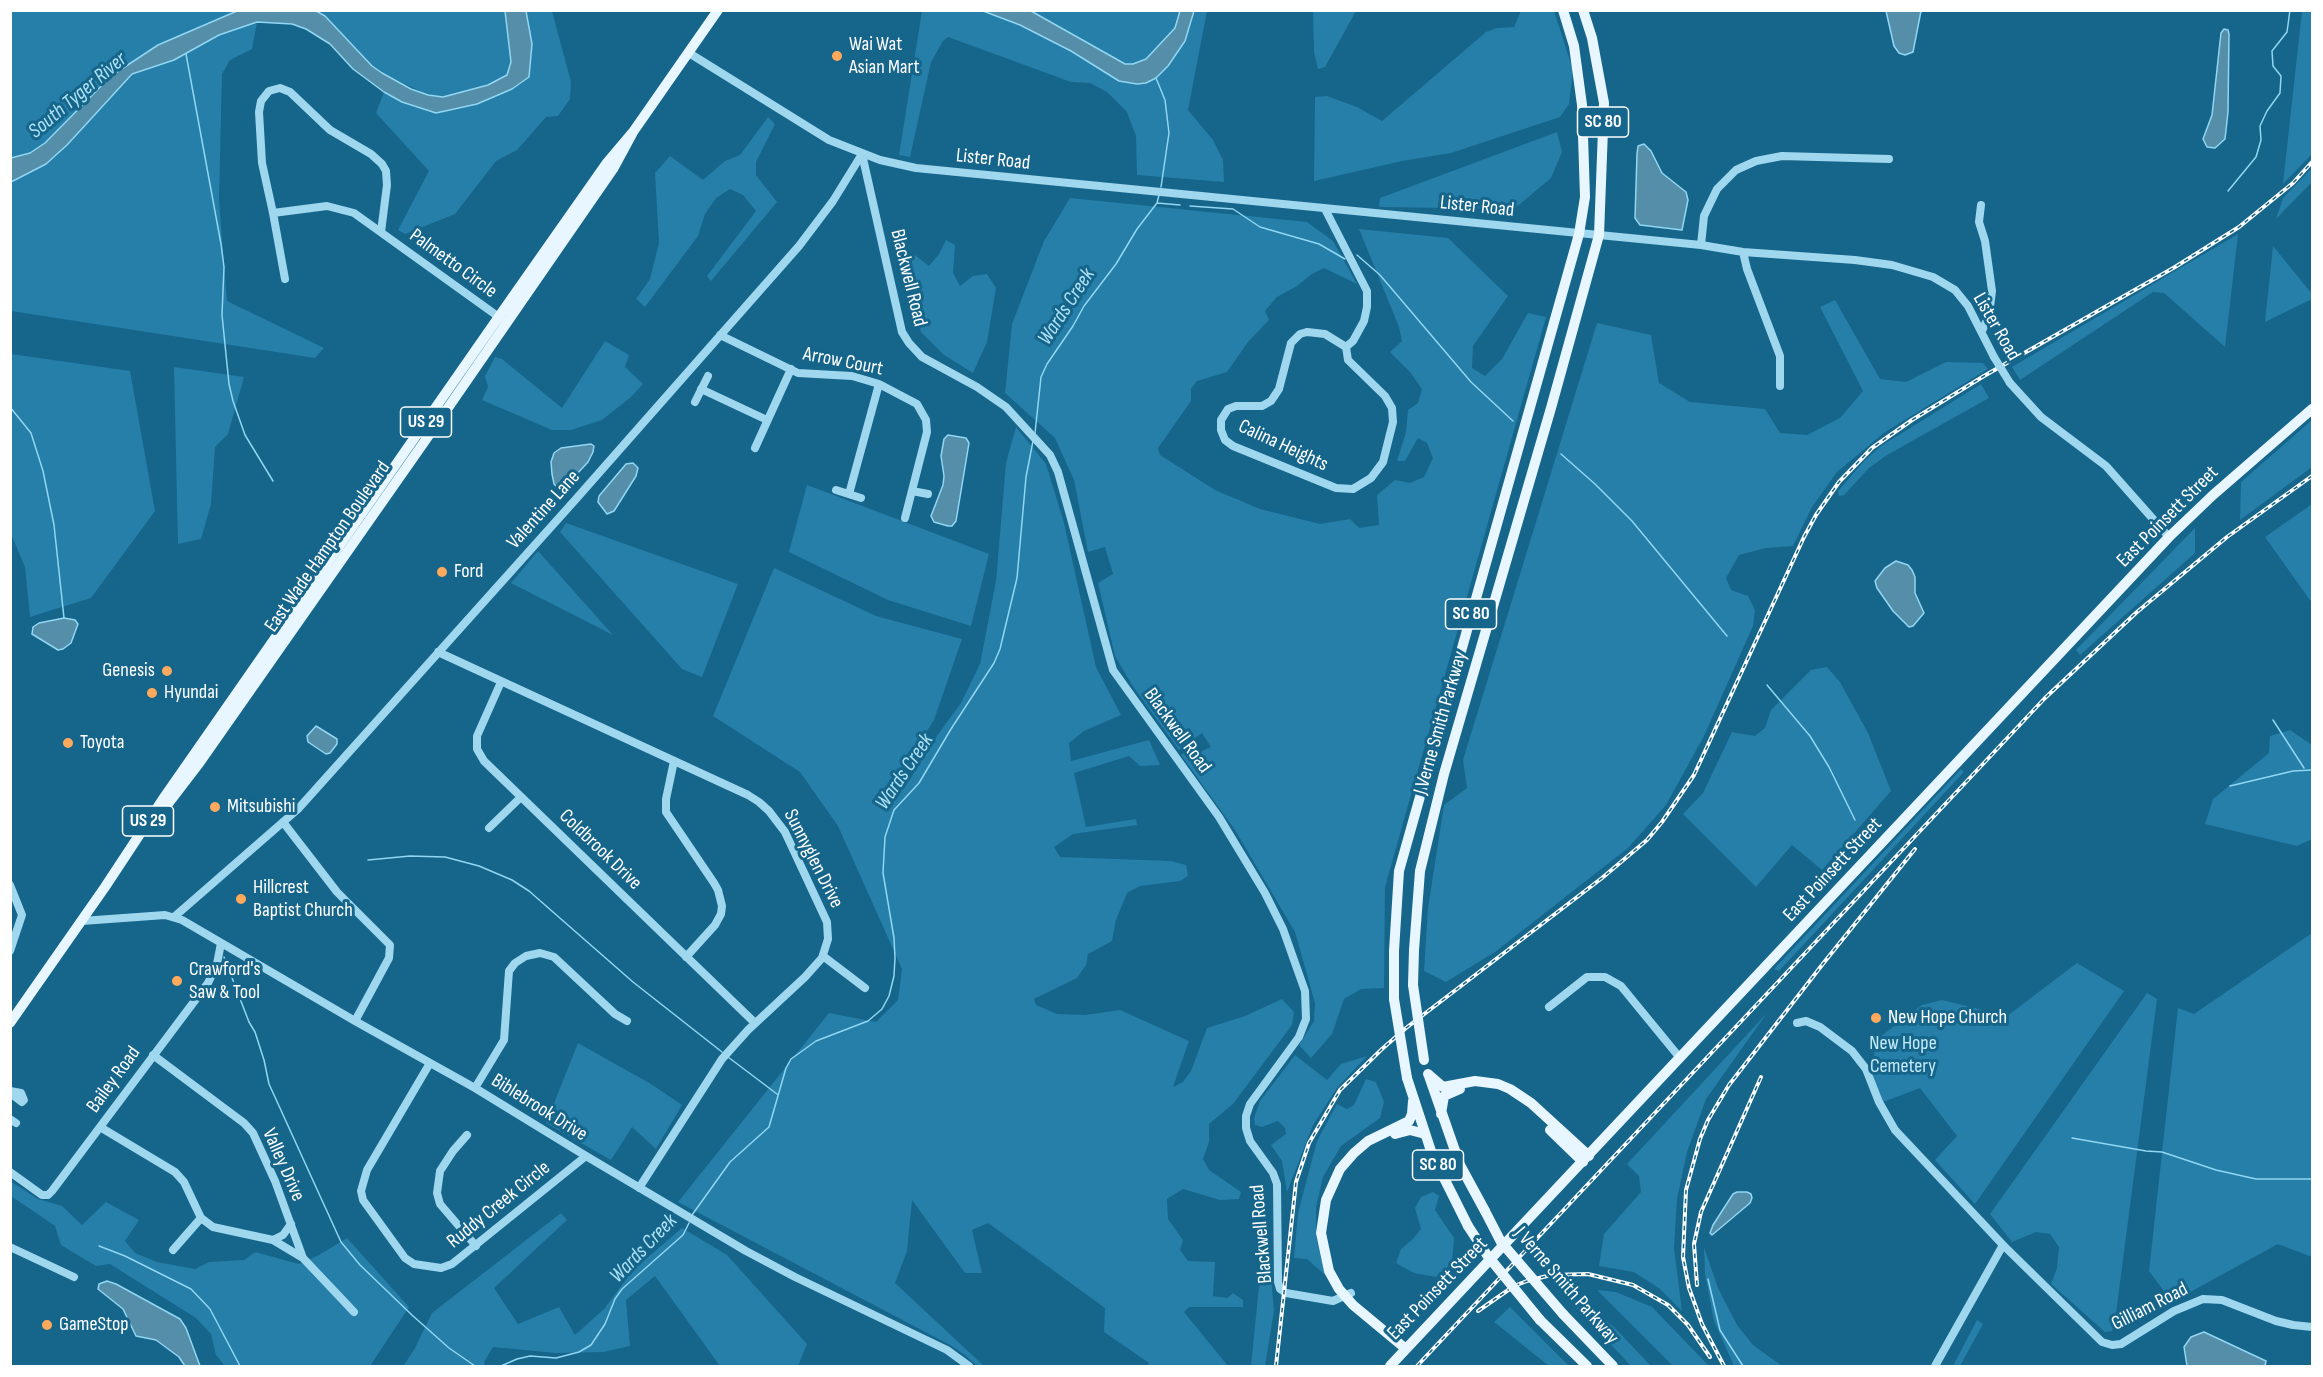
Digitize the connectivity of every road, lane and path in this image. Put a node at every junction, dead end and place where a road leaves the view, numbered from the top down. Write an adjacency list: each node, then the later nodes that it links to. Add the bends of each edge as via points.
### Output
1 (718, 10): 4 (main road, East Wade Hampton Boulevard / US 29)
2 (1563, 10): 11 (main road, J Verne Smith Parkway / SC 80, via 1574,46 1582,105 1585,197)
3 (1583, 10): 12 (main road, J Verne Smith Parkway / SC 80, via 1604,103)
4 (689, 53): 5 (street, Lister Road, via 813,131); 16 (main road, East Wade Hampton Boulevard / US 29, via 606,164 584,203)
5 (862, 154): 8 (street, Lister Road, via 925,169); 18 (street, Valentine Lane, via 816,224); 79 (street, Blackwell Road, via 900,326 909,343 929,362 997,400 1050,455 1113,670 1219,817 1277,916 1307,1000 1303,1028 1250,1104 1246,1128 1277,1184 1280,1288 1286,1293 1333,1301)
6 (1889, 159): 13 (street, via 1782,156 1756,160 1736,170 1717,189 1704,216)
7 (1981, 205): 17 (street, via 1979,222 1992,291)
8 (1325, 209): 11 (street, Lister Road); 19 (street, via 1367,291 1364,321)
9 (273, 213): 10 (street, Palmetto Circle, via 336,207 354,213); 10 (street, Palmetto Circle, via 262,163 259,106 269,91 280,88 300,99 330,130 378,158 386,171 387,185); 15 (street)
10 (381, 232): 16 (street, Palmetto Circle)
11 (1579, 234): 12 (street, Lister Road); 61 (main road, J Verne Smith Parkway / SC 80, bridge, via 1399,871 1394,999)
12 (1599, 236): 13 (street, Lister Road); 59 (main road, J Verne Smith Parkway / SC 80, bridge, via 1444,774 1420,871 1413,985)
13 (1701, 245): 14 (street, Lister Road)
14 (1743, 252): 17 (street, Lister Road, via 1874,261 1910,269 1955,290); 23 (street, via 1780,356)
15 (285, 279)
16 (502, 320): 44 (main road, East Wade Hampton Boulevard / US 29)
17 (1982, 331): 35 (street, Lister Road, bridge, via 2010,383 2041,417 2112,472)
18 (720, 335): 20 (street, Arrow Court); 36 (street, Valentine Lane)
19 (1346, 347): 19 (street, Calina Heights, via 1348,360 1392,408 1385,456 1371,478 1353,489 1342,490 1225,440 1220,425 1225,412 1236,406 1262,406 1276,395 1288,349 1295,338 1307,332 1320,332)
20 (791, 369): 22 (street, Arrow Court, via 798,373 852,376); 27 (street)
21 (708, 376): 24 (street)
22 (879, 384): 30 (street, Arrow Court, via 917,404 926,420 927,432); 31 (street)
23 (1780, 386)
24 (702, 389): 25 (street); 27 (street)
25 (695, 402)
26 (2313, 409): 35 (main road, East Poinsett Street)
27 (767, 420): 28 (street)
28 (755, 448)
29 (836, 490): 31 (street)
30 (912, 491): 32 (street); 34 (street, Arrow Court)
31 (849, 494): 33 (street)
32 (928, 494)
33 (861, 498)
34 (905, 518)
35 (2169, 537): 57 (main road, East Poinsett Street)
36 (438, 652): 37 (street, Sunnyglen Drive); 40 (street, Valentine Lane)
37 (501, 682): 38 (street, Sunnyglen Drive); 39 (street, Coldbrook Drive, via 477,736 477,748 484,761)
38 (674, 761): 47 (street, Sunnyglen Drive, via 748,795 778,821 827,922); 48 (street, via 666,812 714,883 722,906 715,925)
39 (521, 797): 41 (street); 48 (street, Coldbrook Drive)
40 (284, 822): 43 (street, Valentine Lane); 51 (street, via 337,892 390,945 389,958)
41 (489, 828)
42 (10, 885): 46 (street, via 22,915)
43 (174, 916): 44 (street); 45 (street, Biblebrook Drive)
44 (82, 921): 53 (main road, East Wade Hampton Boulevard / US 29)
45 (220, 943): 51 (street, Biblebrook Drive); 56 (street, Bailey Road, via 210,980)
46 (10, 951)
47 (823, 956): 49 (street); 54 (street)
48 (686, 957): 54 (street, Coldbrook Drive)
49 (865, 988)
50 (1550, 1007): 57 (street, via 1587,977 1605,977 1621,986)
51 (355, 1021): 58 (street, Biblebrook Drive)
52 (627, 1021): 60 (street, via 555,957 540,953 526,956 509,971 504,1040)
53 (11, 1022)
54 (755, 1023): 69 (street, via 710,1076)
55 (1797, 1023): 73 (street, Gilliam Road, via 1806,1021 1820,1027 1852,1051 1866,1069 1878,1102 1895,1130)
56 (153, 1055): 63 (street, Bailey Road); 71 (street, Valley Drive, via 253,1133)
57 (1680, 1058): 67 (main road, East Poinsett Street)
58 (430, 1063): 60 (street, Biblebrook Drive); 74 (street, Ruddy Creek Circle, via 367,1170 361,1196 405,1258 414,1264 441,1268)
59 (1428, 1074): 62 (main road, J Verne Smith Parkway / SC 80); 67 (main road, via 1443,1086 1475,1081 1510,1089 1531,1103)
60 (476, 1088): 66 (street, Biblebrook Drive)
61 (1413, 1101): 64 (main road, J Verne Smith Parkway / SC 80); 79 (main road, via 1409,1121 1368,1142 1349,1158 1334,1179 1326,1200 1322,1244 1329,1271)
62 (1441, 1114): 67 (main road, via 1442,1101 1448,1093 1469,1087 1493,1089 1518,1100); 86 (main road, J Verne Smith Parkway / SC 80, bridge, via 1460,1165 1501,1242)
63 (100, 1127): 68 (street, Bailey Road, via 50,1193 42,1195); 70 (street, via 175,1172)
64 (1425, 1134): 79 (main road, via 1410,1130 1379,1141 1359,1155 1336,1187 1328,1218 1328,1246); 85 (main road, J Verne Smith Parkway / SC 80, bridge, via 1468,1226 1487,1255 1540,1320)
65 (467, 1135): 74 (street, via 440,1171 437,1193 440,1204)
66 (586, 1156): 69 (street, Biblebrook Drive); 74 (street, Ruddy Creek Circle)
67 (1586, 1159): 82 (main road, East Poinsett Street)
68 (10, 1172)
69 (639, 1188): 83 (street, Biblebrook Drive, via 780,1270 946,1350)
70 (201, 1218): 72 (street, via 218,1229); 76 (street)
71 (291, 1224): 72 (street, via 284,1235); 77 (street, Valley Drive)
72 (273, 1240): 77 (street)
73 (2003, 1245): 81 (street, Gilliam Road, via 2097,1339 2107,1344 2125,1342 2174,1311 2203,1299 2222,1300 2276,1321); 87 (street)
74 (476, 1246)
75 (10, 1247): 78 (street)
76 (173, 1250)
77 (303, 1258): 80 (street, Valley Drive)
78 (74, 1277)
79 (1348, 1295): 82 (main road, via 1353,1305)
80 (354, 1312)
81 (2313, 1327)
82 (1408, 1346): 84 (main road, East Poinsett Street)
83 (969, 1366)
84 (1390, 1366)
85 (1587, 1366)
86 (1613, 1366)
87 (1935, 1366)

